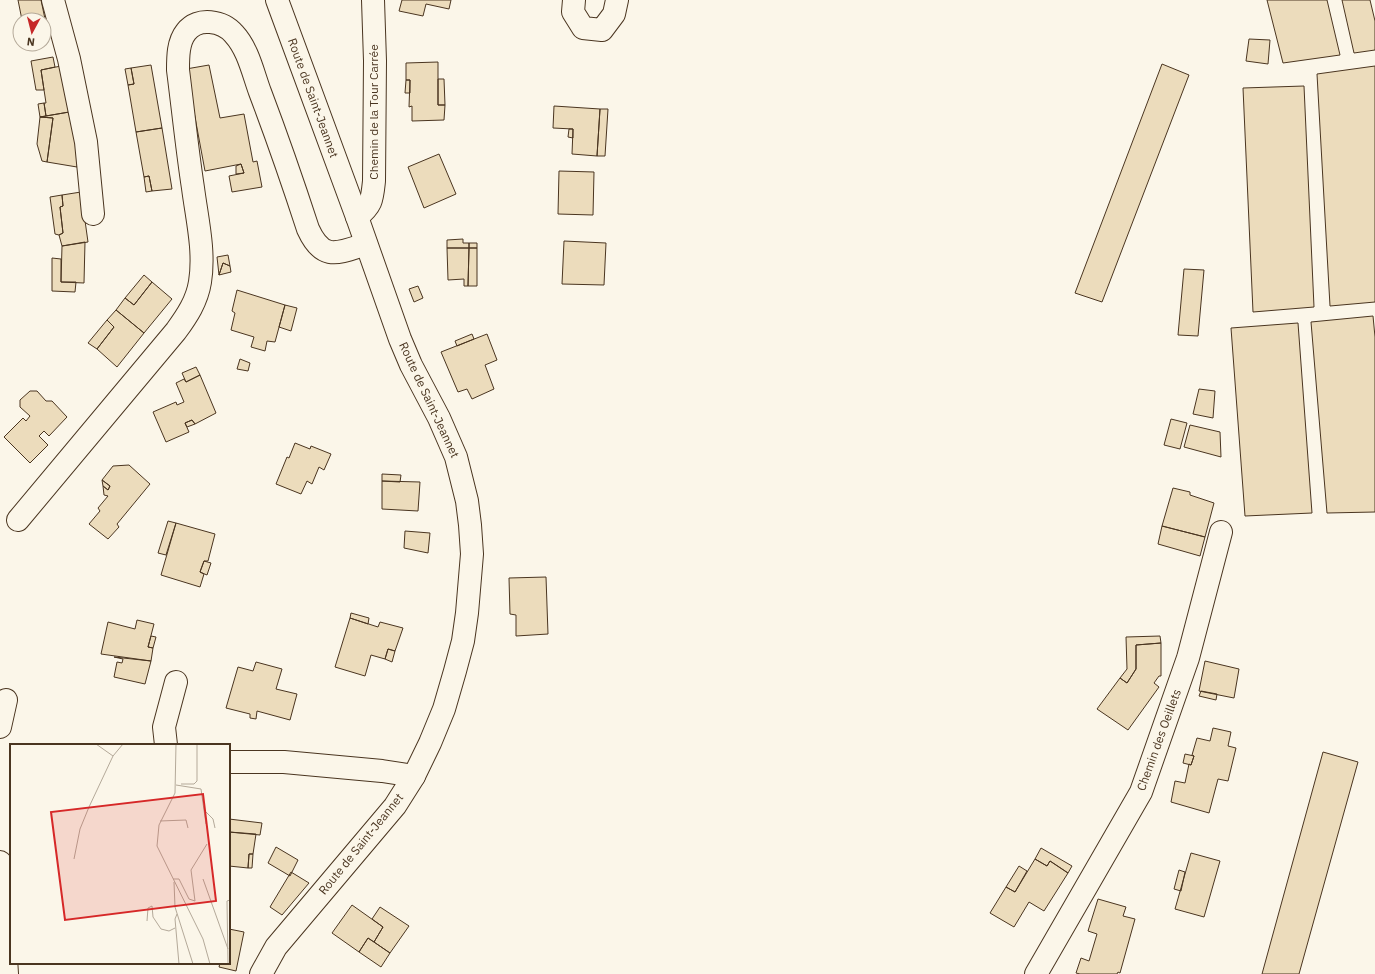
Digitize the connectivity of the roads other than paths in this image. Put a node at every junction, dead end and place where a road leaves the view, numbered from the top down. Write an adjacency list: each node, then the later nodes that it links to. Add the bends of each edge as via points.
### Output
1 (53, 0): 6 (street, via 69,59 86,142)
2 (277, 0): 7 (street, Route de Saint-Jeannet)
3 (374, 0): 7 (street, Chemin de la Tour Carrée, via 374,181 372,198 367,209)
4 (574, 0): 5 (street, via 574,12 583,28 602,30 614,14)
5 (617, 0)
6 (93, 214)
7 (357, 217): 8 (street, Route de Saint-Jeannet)
8 (366, 244): 9 (street, via 337,253 320,248 313,241 245,51 234,34 222,24 207,21 194,25 186,32 178,50 178,70 202,261 200,283 193,304 176,331); 16 (street, Route de Saint-Jeannet, via 411,365 456,457 470,525 472,554 463,641 444,709)
9 (18, 520)
10 (1221, 532): 21 (street, Chemin des Oeillets, via 1188,658 1141,792)
11 (176, 682): 14 (street, via 164,728)
12 (6, 700): 13 (street)
13 (0, 727)
14 (166, 744)
15 (230, 762): 16 (street, via 284,762)
16 (414, 776): 20 (street, Route de Saint-Jeannet, via 395,806 276,947)
17 (0, 862): 18 (street)
18 (3, 950): 19 (street)
19 (7, 974)
20 (261, 974)
21 (1036, 974)

